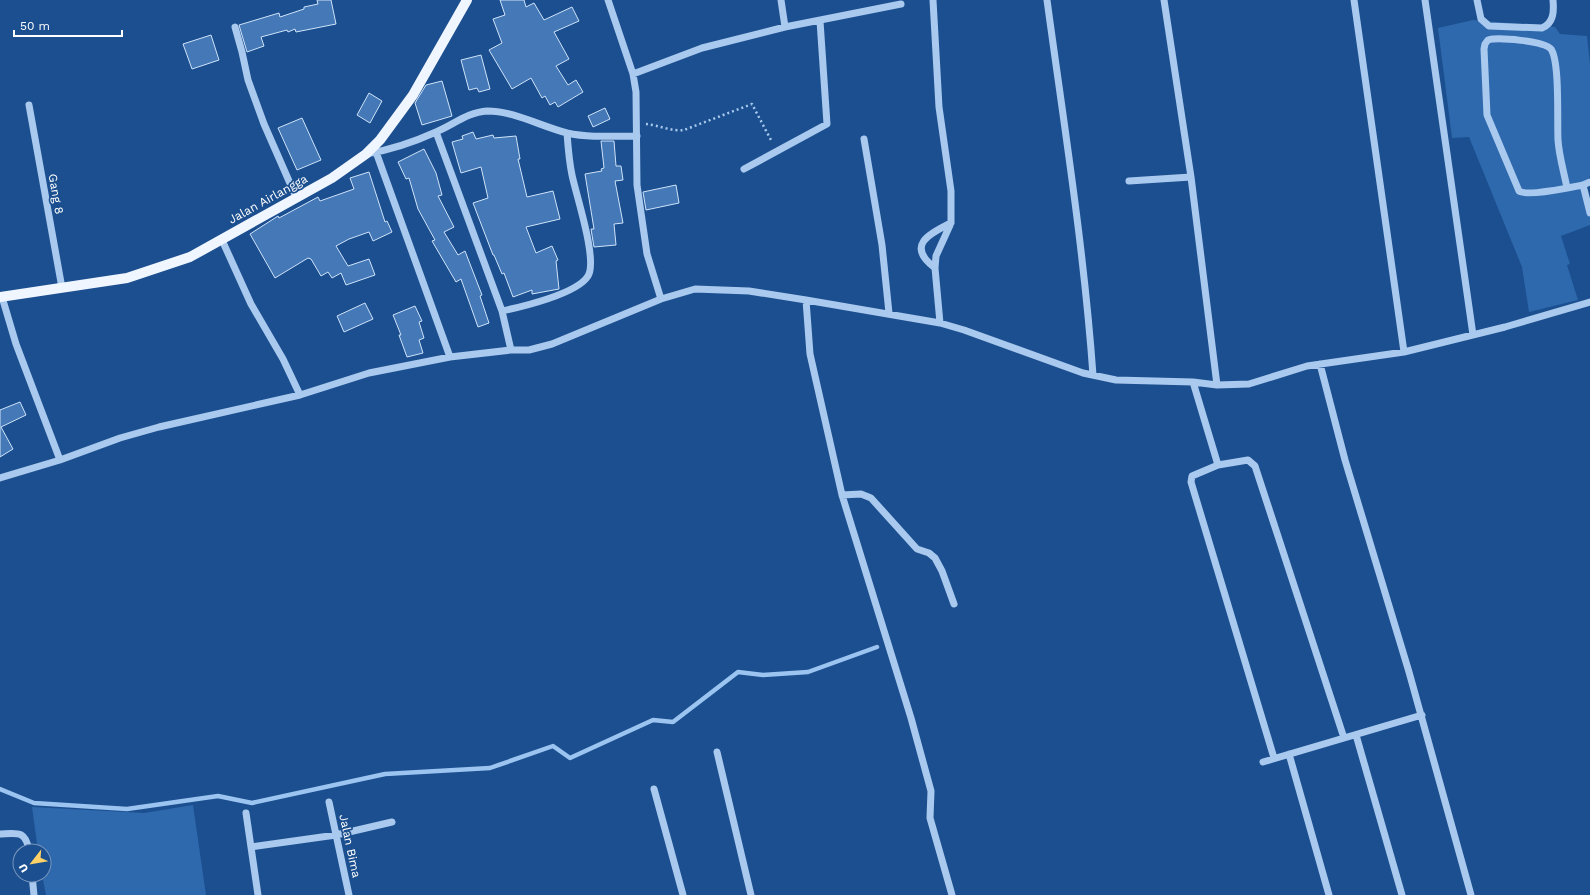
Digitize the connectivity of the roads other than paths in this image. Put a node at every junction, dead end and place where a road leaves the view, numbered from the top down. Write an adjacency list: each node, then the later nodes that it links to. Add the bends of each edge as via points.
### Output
1 (467, 0): 21 (main road, Jalan Airlangga, via 413,95)
2 (608, 0): 15 (street)
3 (781, 0): 14 (street)
4 (933, 0): 29 (street, via 939,107 951,191)
5 (1047, 0): 45 (street, via 1090,323)
6 (1164, 0): 23 (street)
7 (1354, 0): 42 (street)
8 (1425, 0): 40 (street)
9 (1477, 0): 10 (street, via 1481,19 1489,26 1542,28 1547,26 1554,14)
10 (1553, 0)
11 (902, 4): 12 (street)
12 (820, 21): 14 (street); 22 (street, via 827,124)
13 (234, 27): 27 (street, via 261,117)
14 (785, 27): 15 (street, via 702,48)
15 (633, 74): 19 (street)
16 (29, 105): 32 (street, Gang 8)
17 (436, 132): 18 (street, via 474,113 488,111); 21 (street); 37 (street)
18 (567, 133): 19 (street, via 594,137); 37 (street, via 572,174 590,252 588,277 536,304)
19 (637, 136): 34 (street, via 637,185 643,231 650,267)
20 (864, 139): 38 (street, via 882,245)
21 (371, 153): 27 (main road, Jalan Airlangga); 43 (street)
22 (744, 169)
23 (1191, 177): 24 (street); 47 (street)
24 (1129, 180)
25 (1587, 183): 26 (street); 28 (street)
26 (1567, 188): 26 (street, via 1558,142 1554,54 1549,47 1539,43 1488,40 1484,49 1487,115 1517,188 1522,193)
27 (296, 197): 30 (main road, Jalan Airlangga)
28 (1590, 213)
29 (951, 223): 31 (street, via 936,256); 31 (street, via 931,234 922,245 922,256)
30 (222, 240): 32 (main road, Jalan Airlangga, via 190,257 127,278); 48 (street, via 251,304 283,359)
31 (935, 268): 39 (street)
32 (62, 288): 33 (main road, Jalan Airlangga)
33 (1, 297): 49 (street)
34 (661, 299): 35 (street, via 695,289 749,291); 41 (street, via 552,344 529,350)
35 (806, 300): 38 (street); 52 (street, via 810,354)
36 (1590, 302): 40 (street)
37 (502, 311): 41 (street)
38 (889, 313): 39 (street)
39 (940, 323): 45 (street)
40 (1473, 335): 42 (street)
41 (511, 350): 43 (street)
42 (1404, 352): 44 (street)
43 (450, 357): 48 (street, via 369,373)
44 (1320, 364): 47 (street, via 1249,384); 54 (street, via 1345,460)
45 (1093, 375): 46 (street, via 1116,380)
46 (1193, 382): 47 (street); 50 (street)
47 (1217, 385)
48 (300, 395): 49 (street, via 159,427)
49 (60, 460): 51 (street)
50 (1218, 465): 56 (street, via 1248,460 1255,466); 59 (street, via 1192,476 1191,482)
51 (0, 478)
52 (842, 495): 53 (street, via 861,494 871,498 909,542 918,550 935,558); 75 (street, via 911,718 931,791 930,818)
53 (954, 604)
54 (1422, 715): 55 (street); 78 (street)
55 (1356, 735): 56 (street); 77 (street)
56 (1344, 738): 58 (street)
57 (717, 752): 74 (street)
58 (1290, 754): 59 (street); 76 (street)
59 (1274, 758): 60 (street)
60 (1264, 762)
61 (654, 789): 73 (street)
62 (329, 802): 66 (street, Jalan Bima)
63 (246, 813): 68 (street)
64 (392, 822): 66 (street)
65 (0, 834): 67 (street, via 21,834)
66 (336, 835): 68 (street); 72 (street, Jalan Bima)
67 (27, 843)
68 (251, 847): 71 (street)
69 (33, 883): 70 (street)
70 (34, 895)
71 (258, 895)
72 (349, 895)
73 (683, 895)
74 (751, 895)
75 (952, 895)
76 (1329, 895)
77 (1402, 895)
78 (1471, 895)

